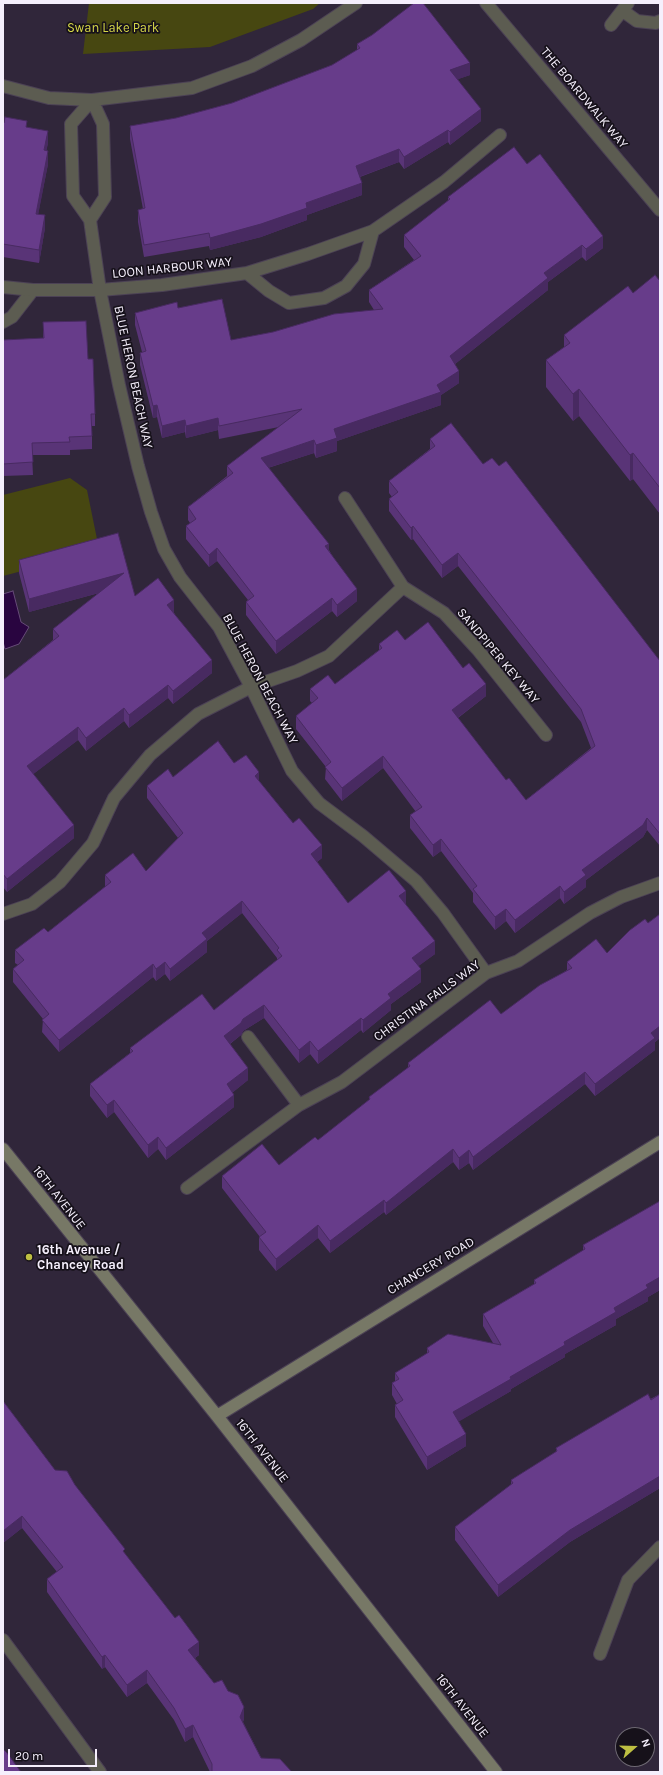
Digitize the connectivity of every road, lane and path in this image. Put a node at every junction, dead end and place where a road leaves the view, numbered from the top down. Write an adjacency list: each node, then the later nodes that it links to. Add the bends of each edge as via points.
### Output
1 (356, 3): 7 (street, via 300,40 252,66 192,88)
2 (486, 3): 9 (street, THE BOARDWALK WAY)
3 (625, 7): 4 (street, via 637,20 656,23); 5 (street)
4 (660, 21)
5 (611, 25)
6 (3, 86): 7 (street, via 49,98)
7 (92, 100): 10 (street, via 103,124 105,197); 10 (street, BLUE HERON BEACH WAY, via 71,124 73,196)
8 (500, 135): 11 (street, LOON HARBOUR WAY, via 444,182)
9 (660, 210)
10 (90, 220): 15 (street, BLUE HERON BEACH WAY)
11 (373, 231): 12 (street, LOON HARBOUR WAY); 12 (street, LOON HARBOUR WAY, via 364,264 346,286 324,298 289,303)
12 (247, 273): 15 (street, LOON HARBOUR WAY, via 162,285)
13 (3, 287): 14 (street, LOON HARBOUR WAY)
14 (33, 290): 15 (street, LOON HARBOUR WAY); 16 (street, via 12,317)
15 (100, 290): 19 (street, BLUE HERON BEACH WAY, via 138,466 164,549 180,577 219,627)
16 (3, 322)
17 (345, 498): 18 (street, SANDPIPER KEY WAY)
18 (403, 587): 19 (street, via 329,656 298,671); 20 (street, SANDPIPER KEY WAY, via 444,614 478,650)
19 (251, 688): 22 (street, via 198,714 150,755 114,798 93,843 60,882 32,904); 23 (street, BLUE HERON BEACH WAY, via 292,771 319,803 416,881 443,913)
20 (546, 735)
21 (660, 883): 23 (street, CHRISTINA FALLS WAY, via 590,912 518,961)
22 (3, 914)
23 (486, 973): 25 (street, CHRISTINA FALLS WAY, via 342,1082)
24 (248, 1037): 25 (street)
25 (299, 1106): 28 (street, CHRISTINA FALLS WAY)
26 (660, 1142): 29 (main road, CHANCERY ROAD)
27 (3, 1149): 29 (main road, 16TH AVENUE)
28 (187, 1188)
29 (217, 1416): 34 (main road, 16TH AVENUE)
30 (660, 1547): 32 (street, via 628,1580)
31 (3, 1640): 33 (street)
32 (600, 1654)
33 (100, 1772)
34 (496, 1772)

